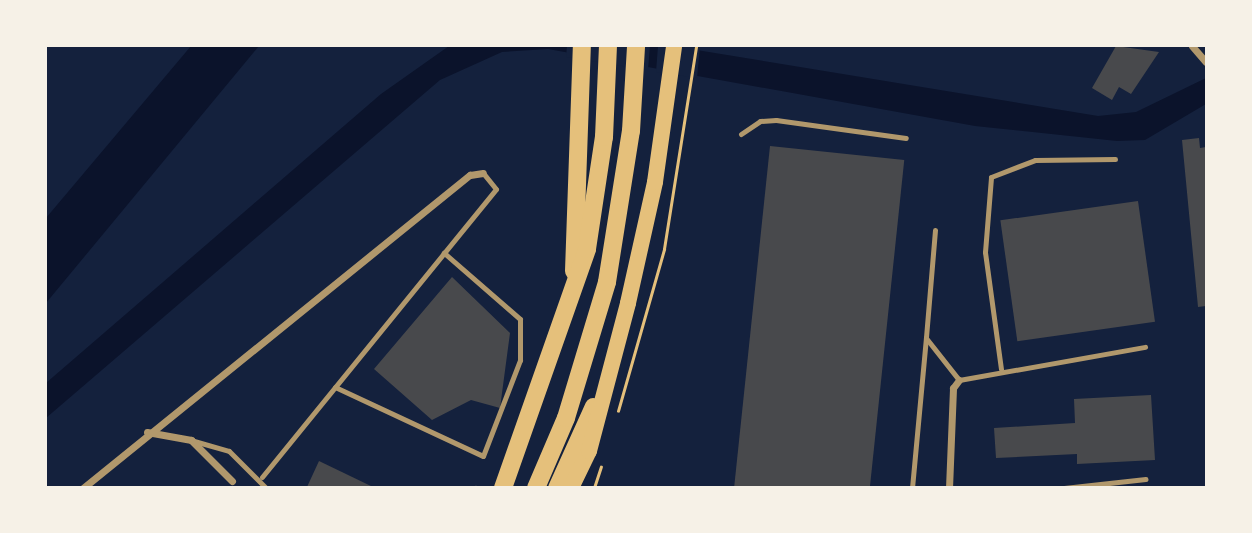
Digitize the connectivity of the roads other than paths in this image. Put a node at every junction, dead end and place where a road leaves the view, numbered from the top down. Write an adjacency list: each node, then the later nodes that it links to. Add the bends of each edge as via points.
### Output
1 (582, 46): 13 (highway)
2 (608, 46): 13 (highway, via 598,193)
3 (636, 46): 29 (highway, via 624,186 586,356)
4 (674, 46): 16 (main road, via 655,182)
5 (1192, 46): 6 (street)
6 (1206, 62)
7 (741, 134): 8 (lane, via 760,121 776,120)
8 (905, 138)
9 (1115, 159): 17 (lane, via 1035,160 991,177 985,240)
10 (484, 173): 12 (lane, via 496,190); 20 (street, via 470,175)
11 (935, 230): 14 (lane)
12 (444, 253): 19 (lane); 19 (lane, via 520,320 520,360 483,456)
13 (574, 285): 28 (highway)
14 (926, 338): 18 (lane); 33 (lane)
15 (1145, 347): 17 (lane)
16 (612, 366): 22 (main road); 30 (main road)
17 (1002, 369): 18 (lane)
18 (959, 380): 34 (street, via 953,388)
19 (335, 387): 23 (lane)
20 (146, 432): 21 (street); 26 (street)
21 (191, 440): 23 (lane, via 229,451); 25 (street)
22 (589, 451): 31 (main road); 32 (main road)
23 (262, 477): 27 (lane)
24 (1146, 480): 35 (lane)
25 (233, 484)
26 (83, 488)
27 (266, 488)
28 (503, 488)
29 (536, 488)
30 (555, 488)
31 (571, 488)
32 (580, 488)
33 (912, 488)
34 (949, 488)
35 (1064, 488)

